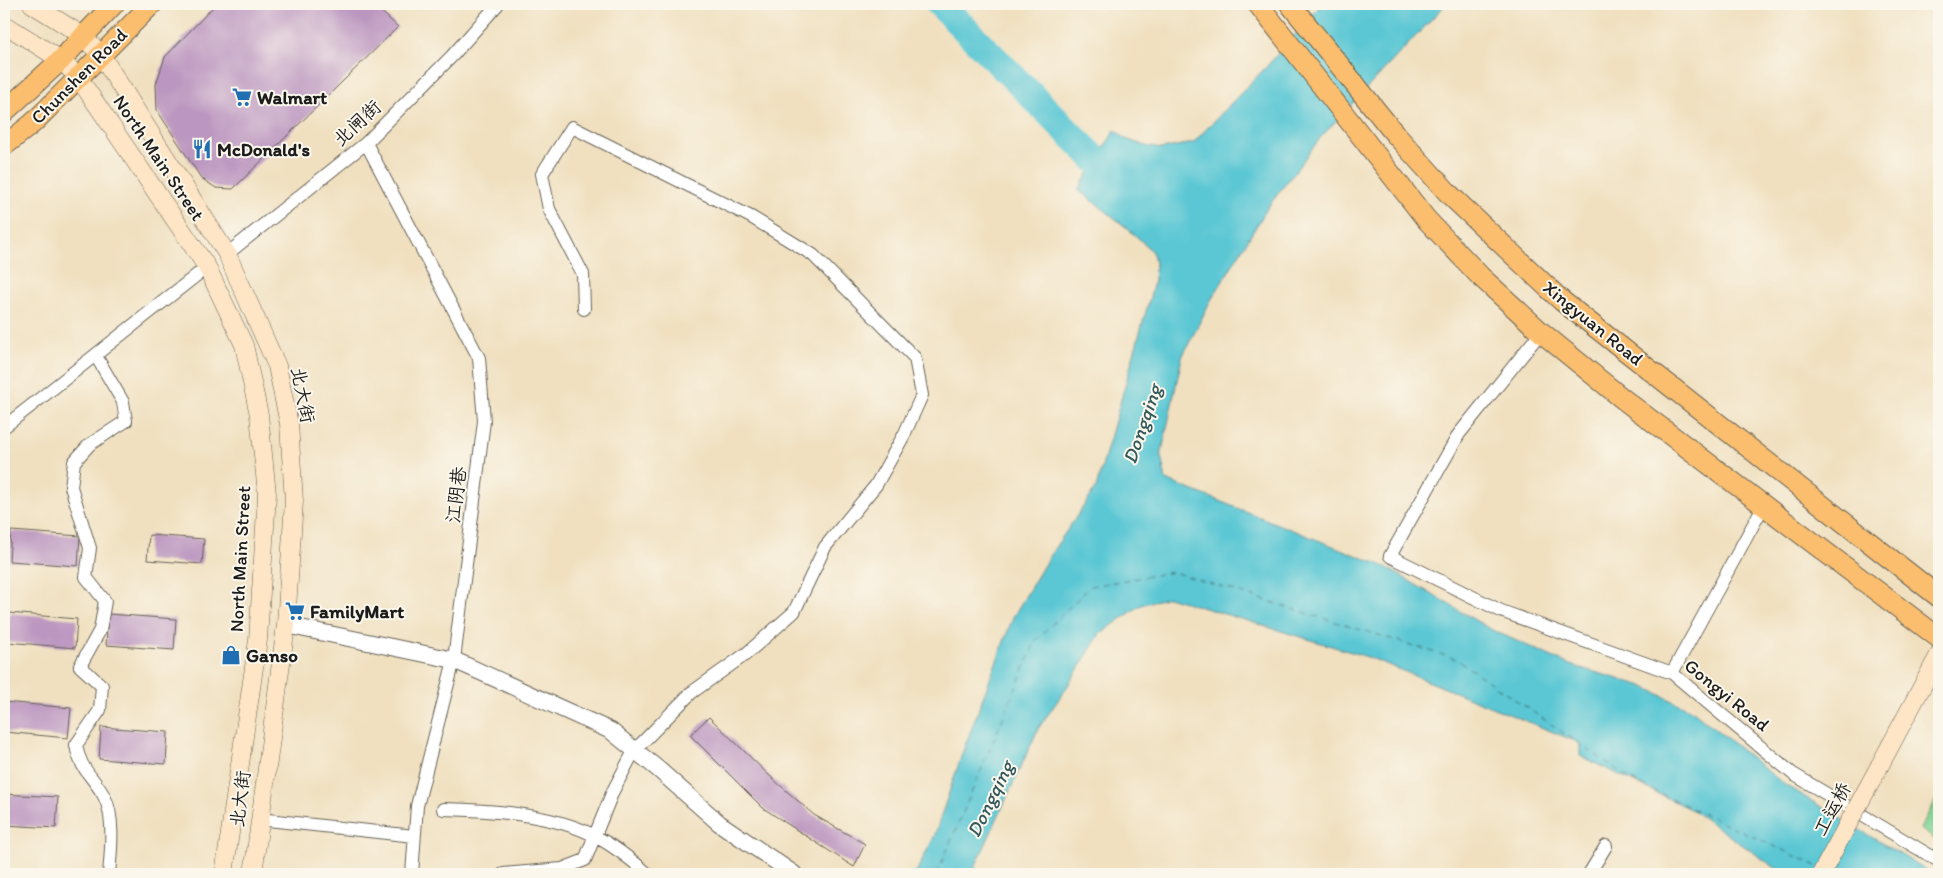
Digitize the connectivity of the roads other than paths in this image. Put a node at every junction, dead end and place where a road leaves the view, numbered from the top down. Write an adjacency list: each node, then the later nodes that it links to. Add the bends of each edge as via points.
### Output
1 (32, 4): 8 (main road, 北大街)
2 (114, 4): 8 (main road, Chunshen Road)
3 (152, 4): 9 (main road, Chunshen Road)
4 (498, 4): 13 (street, 北闸街)
5 (1290, 4): 22 (main road, Xingyuan Road, via 1450,195 1562,300)
6 (1261, 7): 18 (main road, Xingyuan Road, via 1426,219 1480,276)
7 (4, 24): 10 (main road, North Main Street)
8 (83, 36): 9 (main road, 北大街); 10 (main road, Chunshen Road)
9 (101, 55): 11 (main road, Chunshen Road); 15 (main road, 北大街)
10 (61, 60): 11 (main road, North Main Street); 12 (main road, Chunshen Road)
11 (78, 77): 14 (main road, Chunshen Road, via 33,123); 16 (main road, North Main Street)
12 (4, 112)
13 (366, 143): 15 (street, 北闸街); 26 (street, 江阴巷, via 479,358 484,421)
14 (4, 146)
15 (226, 254): 23 (main road, 北大街, via 276,366 289,424 294,501)
16 (208, 267): 19 (street); 36 (main road, North Main Street, via 244,345 259,414 267,494 258,640)
17 (584, 310): 28 (street, via 584,274 549,209 542,174 572,127 751,217 813,255 915,358 922,394 876,485 825,547 794,612 746,654 691,694)
18 (1541, 332): 21 (main road, Xingyuan Road, via 1623,399); 27 (street, Gongyi Road, via 1459,434 1390,556 1501,611)
19 (96, 356): 20 (street); 35 (street, via 123,402 126,421 89,445 74,462 71,487 90,548 86,577 105,601 100,630 80,666 102,686 100,710 76,745 78,760 105,798 112,833)
20 (4, 427)
21 (1764, 505): 24 (main road, Xingyuan Road); 27 (street)
22 (1939, 597)
23 (286, 625): 26 (street); 30 (main road, 北大街)
24 (1939, 638)
25 (1939, 655): 43 (main road, 工运桥, bridge)
26 (454, 660): 28 (street, via 611,731); 31 (street, 江阴巷, via 416,806)
27 (1672, 673): 34 (street, Gongyi Road, via 1793,774)
28 (634, 751): 32 (street); 41 (street, via 719,823)
29 (443, 808): 32 (street, via 545,818)
30 (259, 818): 31 (street); 37 (main road, 北大街)
31 (414, 836): 38 (street, 江阴巷)
32 (595, 836): 39 (street, via 584,860 562,869); 40 (street, via 630,858)
33 (1606, 846): 42 (street)
34 (1939, 861)
35 (109, 874)
36 (224, 874)
37 (253, 874)
38 (412, 874)
39 (503, 874)
40 (648, 874)
41 (794, 874)
42 (1589, 874)
43 (1821, 874)

